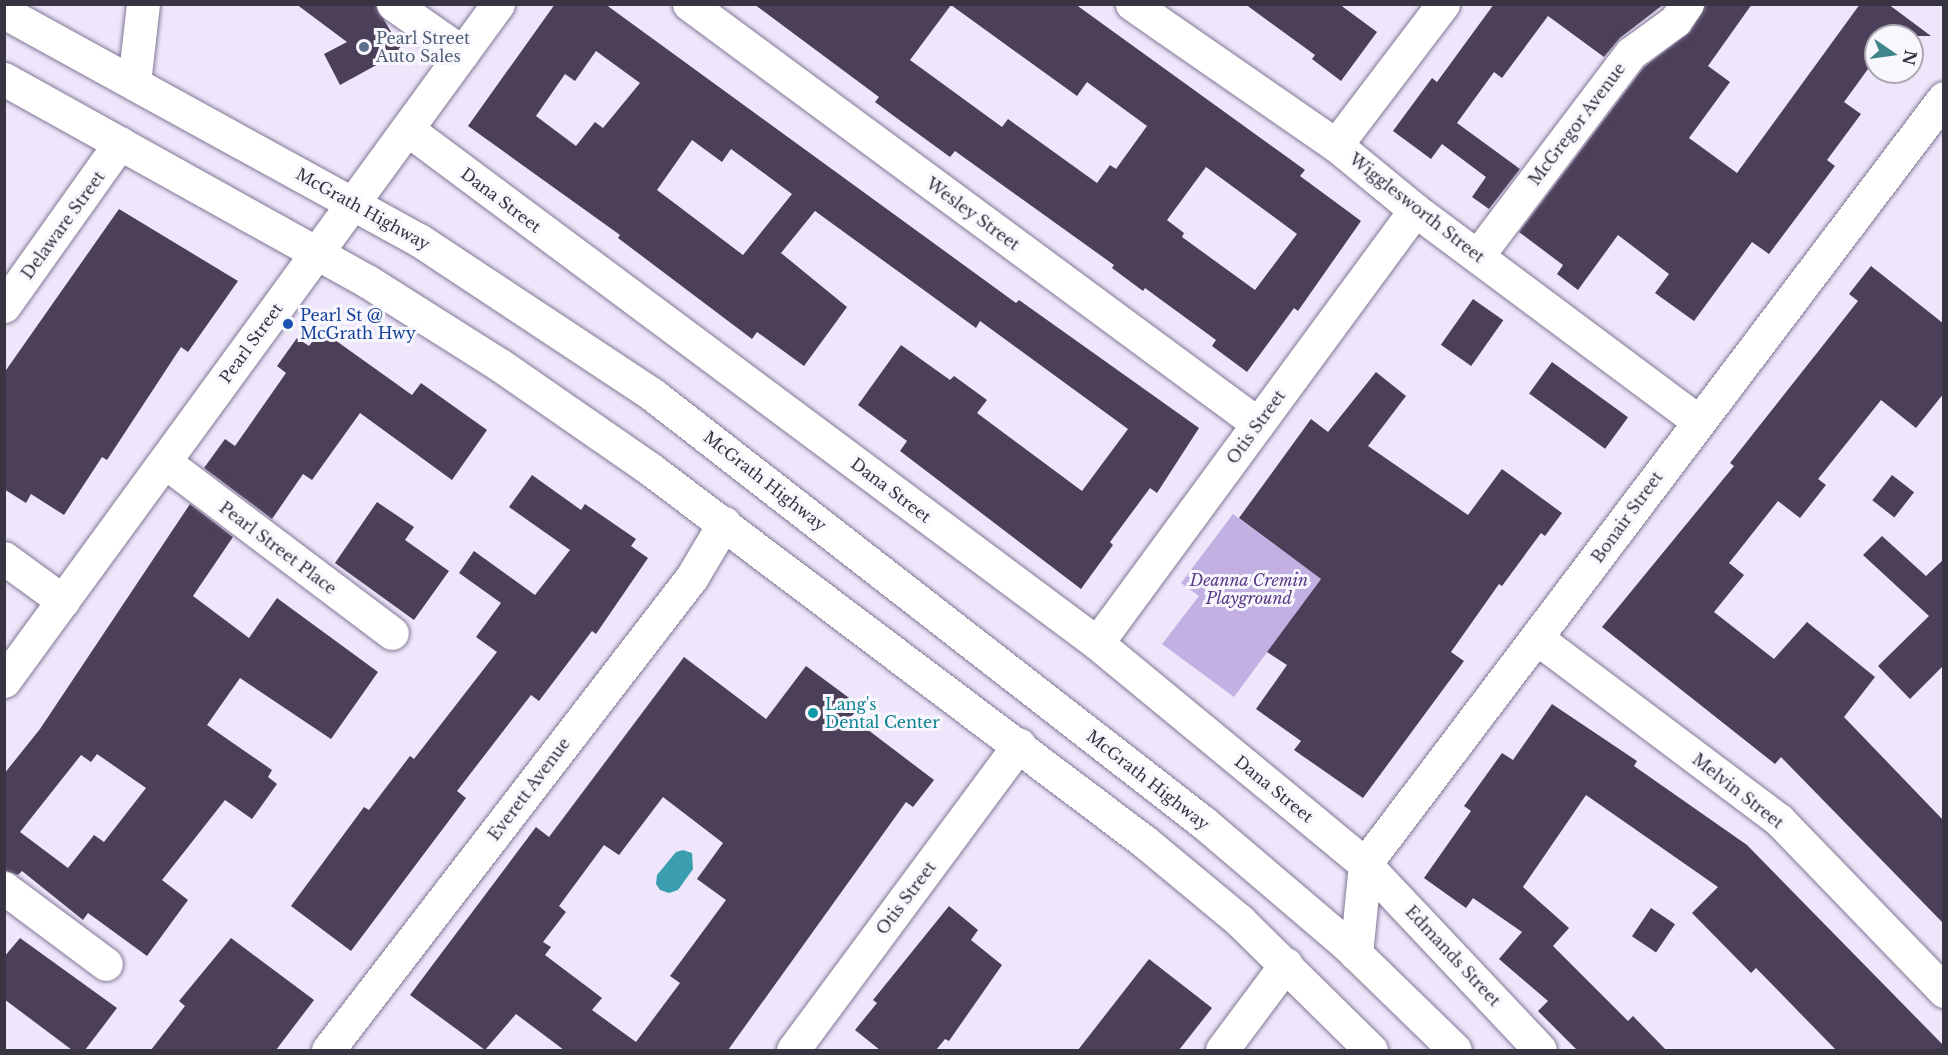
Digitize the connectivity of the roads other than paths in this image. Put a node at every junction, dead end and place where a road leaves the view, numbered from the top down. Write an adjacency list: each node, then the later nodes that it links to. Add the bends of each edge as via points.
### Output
1 (393, 4): 9 (main road)
2 (498, 4): 9 (main road, Pearl Street)
3 (689, 4): 22 (main road, Wesley Street)
4 (1132, 4): 15 (main road, Wigglesworth Street)
5 (1443, 4): 15 (main road)
6 (1687, 4): 19 (main road, McGregor Avenue, via 1675,21 1631,53)
7 (138, 6): 11 (main road)
8 (4, 12): 11 (main road, McGrath Highway)
9 (463, 53): 13 (main road, Pearl Street)
10 (4, 79): 14 (main road)
11 (134, 83): 16 (main road, McGrath Highway)
12 (1944, 98): 21 (main road, Bonair Street)
13 (407, 129): 16 (main road, Pearl Street); 29 (main road, Dana Street)
14 (120, 143): 18 (main road); 20 (main road, Delaware Street)
15 (1336, 146): 17 (main road, Wigglesworth Street)
16 (353, 203): 18 (main road, Pearl Street); 34 (main road, McGrath Highway, via 524,306 716,441 908,596 1204,823)
17 (1415, 210): 19 (main road, Wigglesworth Street); 22 (main road, Otis Street)
18 (317, 254): 23 (main road, Pearl Street); 24 (main road, via 500,365)
19 (1478, 255): 21 (main road, Wigglesworth Street)
20 (4, 306)
21 (1697, 420): 28 (main road, Bonair Street)
22 (1258, 424): 29 (main road, Otis Street)
23 (165, 462): 26 (main road, Pearl Street); 27 (main road, Pearl Street Place)
24 (724, 523): 31 (main road); 38 (main road, Everett Avenue, via 692,577)
25 (4, 558): 26 (main road)
26 (63, 601): 30 (main road, Pearl Street)
27 (392, 633)
28 (1538, 639): 32 (main road, Bonair Street); 37 (main road, Melvin Street, via 1779,820)
29 (1097, 643): 32 (main road, Dana Street)
30 (4, 681)
31 (1019, 745): 36 (main road, via 1177,869); 39 (main road, Otis Street)
32 (1365, 864): 34 (main road); 43 (main road, Edmands Street)
33 (4, 888): 35 (main road)
34 (1356, 954): 42 (main road, McGrath Highway)
35 (106, 964)
36 (1286, 964): 40 (main road); 41 (main road)
37 (1944, 991)
38 (328, 1050)
39 (792, 1050)
40 (1222, 1050)
41 (1371, 1050)
42 (1455, 1050)
43 (1540, 1050)

